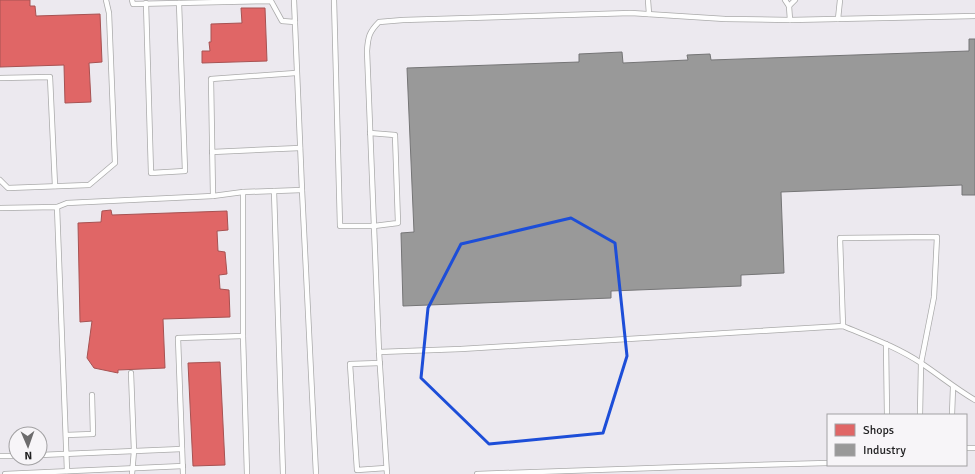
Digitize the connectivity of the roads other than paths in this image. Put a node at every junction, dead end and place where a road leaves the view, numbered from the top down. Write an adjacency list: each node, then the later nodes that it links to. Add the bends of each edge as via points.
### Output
1 (106, 0): 23 (lane, via 109,13 115,162 89,185)
2 (132, 0): 9 (lane, via 133,4)
3 (294, 0): 16 (lane)
4 (334, 0): 30 (lane, via 340,226)
5 (648, 0): 12 (lane)
6 (785, 0): 11 (lane)
7 (795, 0): 11 (lane)
8 (840, 0): 14 (lane)
9 (146, 3): 10 (lane); 10 (lane, via 151,173 185,171)
10 (179, 3): 16 (lane, via 271,1 282,21)
11 (789, 6): 15 (lane)
12 (649, 14): 15 (lane); 19 (lane, via 631,12 379,22 368,38)
13 (975, 16): 14 (lane)
14 (838, 19): 15 (lane)
15 (790, 20)
16 (295, 22): 17 (lane)
17 (296, 73): 20 (lane); 21 (lane, via 211,78)
18 (0, 78): 23 (lane, via 50,77)
19 (370, 133): 30 (lane); 30 (lane, via 395,135 398,223)
20 (300, 148): 21 (lane); 24 (lane)
21 (212, 152): 27 (lane)
22 (0, 180): 23 (lane, via 8,188)
23 (55, 186)
24 (302, 190): 25 (lane); 58 (lane)
25 (274, 191): 26 (lane); 57 (lane)
26 (243, 192): 27 (lane); 32 (lane)
27 (213, 196): 28 (lane, via 67,203)
28 (57, 207): 29 (lane); 44 (lane)
29 (0, 208)
30 (374, 226): 34 (lane)
31 (843, 326): 33 (lane); 34 (lane, via 469,349); 36 (lane, via 840,238 937,237 934,297)
32 (243, 336): 45 (lane, via 178,338); 56 (lane)
33 (886, 344): 36 (lane); 41 (lane)
34 (379, 352): 35 (lane)
35 (380, 363): 53 (lane); 53 (lane, via 350,364 357,470)
36 (921, 363): 38 (lane); 42 (lane)
37 (131, 373): 46 (lane)
38 (953, 387): 40 (lane); 43 (lane)
39 (92, 395): 44 (lane, via 93,434)
40 (975, 400)
41 (887, 414)
42 (920, 414)
43 (952, 414)
44 (66, 435): 47 (lane)
45 (182, 449): 46 (lane); 50 (lane)
46 (134, 451): 47 (lane); 52 (lane)
47 (66, 454): 48 (lane); 51 (lane)
48 (48, 455)
49 (827, 463): 59 (lane)
50 (183, 466): 52 (lane); 55 (lane)
51 (67, 471): 52 (lane); 54 (lane)
52 (132, 471)
53 (386, 471)
54 (5, 474)
55 (183, 474)
56 (247, 474)
57 (283, 474)
58 (316, 474)
59 (477, 474)

